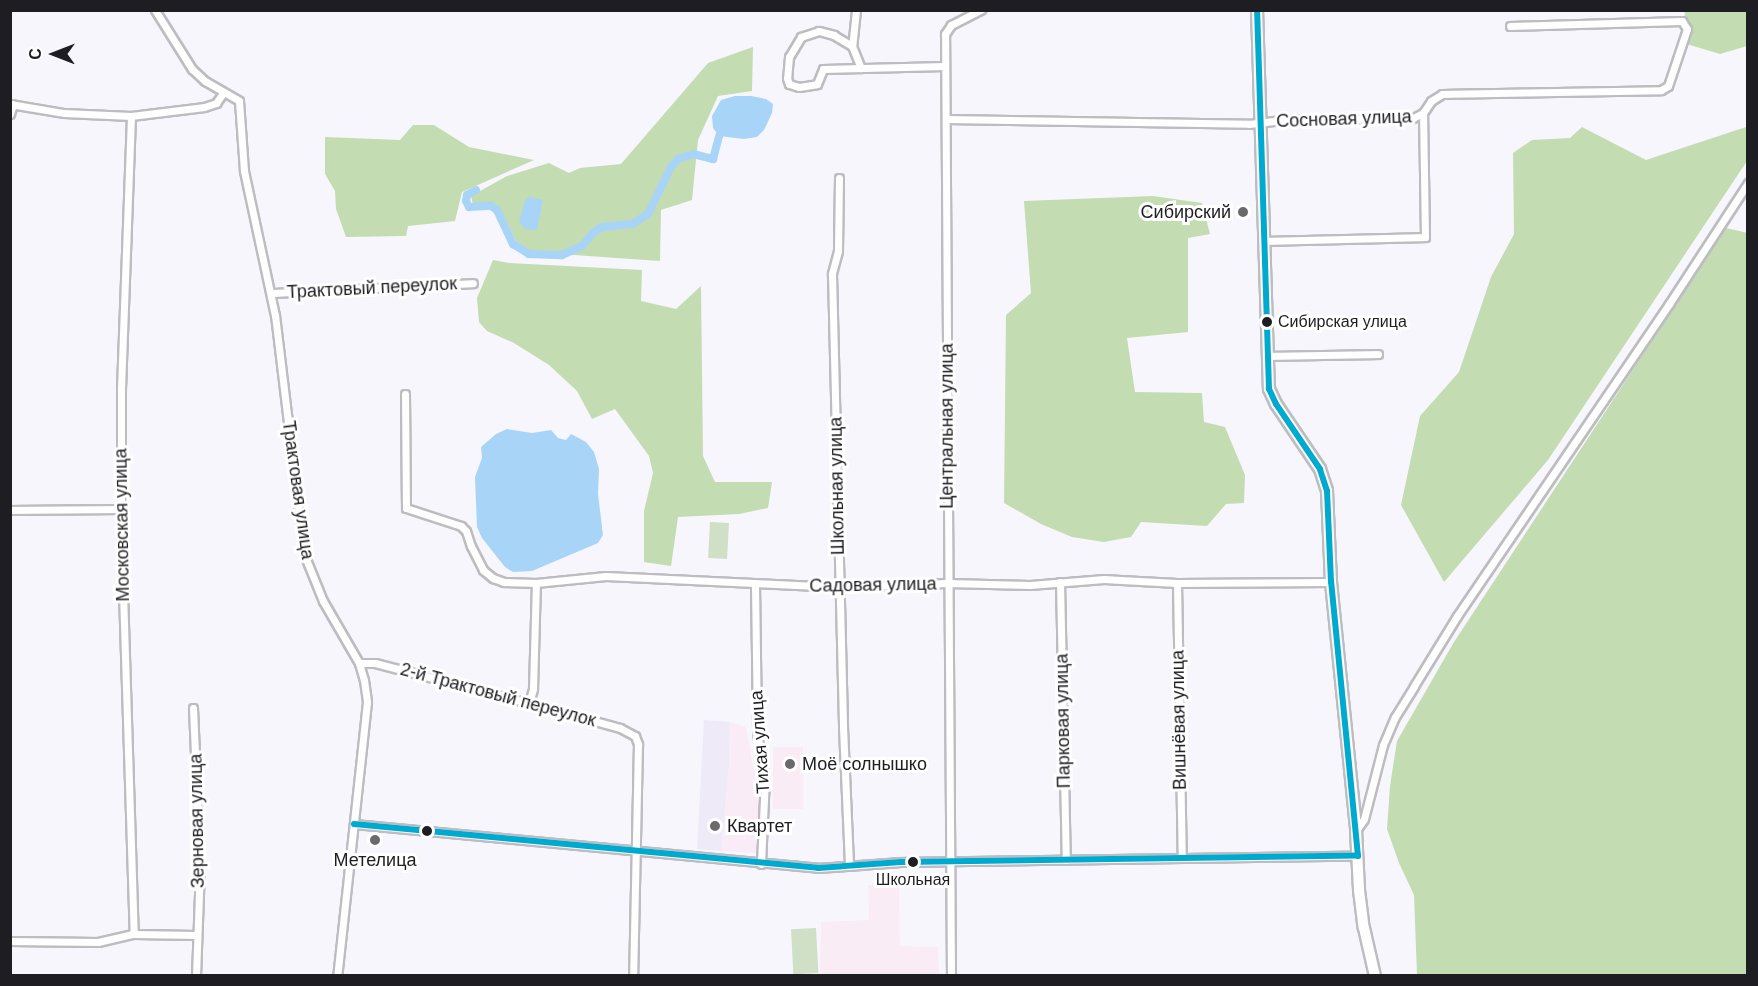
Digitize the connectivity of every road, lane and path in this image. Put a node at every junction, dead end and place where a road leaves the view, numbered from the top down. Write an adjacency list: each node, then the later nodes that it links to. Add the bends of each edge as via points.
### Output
1 (155, 10): 9 (street, via 180,53 205,81)
2 (856, 10): 6 (street)
3 (981, 10): 7 (street, Центральная улица, via 947,29)
4 (1257, 10): 15 (street)
5 (1510, 26): 11 (street, Сосновая улица, via 1682,21 1688,29 1668,86 1660,90 1442,94 1431,101)
6 (852, 46): 8 (street); 8 (street, via 819,31 801,37 789,57 789,84 817,84 823,69)
7 (945, 66): 8 (street); 14 (street, Центральная улица)
8 (861, 68)
9 (223, 93): 13 (street, via 216,103 204,107); 20 (street, Трактовая улица, via 239,101 243,171)
10 (12, 104): 12 (street); 13 (street, via 64,113)
11 (1424, 113): 15 (street, Сосновая улица, via 1413,118); 18 (street, via 1423,239)
12 (10, 114)
13 (131, 116): 24 (street, Московская улица, via 121,387)
14 (946, 120): 15 (street, Сосновая улица); 31 (street, Центральная улица)
15 (1260, 123): 18 (street)
16 (839, 178): 32 (street, Школьная улица, via 837,251 832,274)
17 (1748, 183): 37 (street, via 1413,686 1383,745 1364,819)
18 (1266, 241): 22 (street)
19 (473, 283): 20 (street, Трактовый переулок)
20 (272, 293): 33 (street, Трактовая улица, via 304,554 323,601)
21 (1378, 354): 22 (street)
22 (1268, 356): 27 (street, via 1269,389 1320,469 1327,490)
23 (405, 394): 28 (street, Садовая улица, via 406,508 461,526 483,570 493,578)
24 (121, 509): 25 (street); 45 (street, Московская улица)
25 (10, 510)
26 (1060, 582): 29 (street, Садовая улица, via 1104,579); 31 (street, Садовая улица); 41 (street, Парковая улица)
27 (1331, 582): 29 (street, Садовая улица); 37 (street)
28 (536, 583): 30 (street, Садовая улица, via 606,576); 34 (street, via 533,689)
29 (1177, 583): 40 (street, Вишнёвая улица)
30 (755, 584): 32 (street, Садовая улица); 43 (street, Тихая улица, via 757,733 765,778)
31 (947, 584): 32 (street, Садовая улица); 42 (street, Центральная улица)
32 (839, 587): 44 (street, Школьная улица)
33 (359, 663): 34 (street, 2-й Трактовый переулок, via 375,663); 36 (street, Трактовая улица, via 368,702)
34 (529, 703): 38 (street, 2-й Трактовый переулок, via 620,728 635,736 639,744)
35 (193, 708): 46 (street, Зерновая улица, via 200,867)
36 (354, 824): 38 (street); 49 (street, Трактовая улица)
37 (1356, 830): 39 (street)
38 (637, 851): 43 (street); 50 (street)
39 (1358, 856): 40 (street); 52 (street, via 1364,928)
40 (1182, 858): 41 (street)
41 (1066, 860): 42 (street)
42 (953, 862): 44 (street); 51 (street, Центральная улица)
43 (761, 864): 44 (street)
44 (849, 866)
45 (134, 934): 46 (street); 47 (street, via 98,942)
46 (197, 935): 48 (street, Зерновая улица)
47 (10, 940)
48 (196, 975)
49 (338, 975)
50 (633, 975)
51 (951, 975)
52 (1376, 975)

